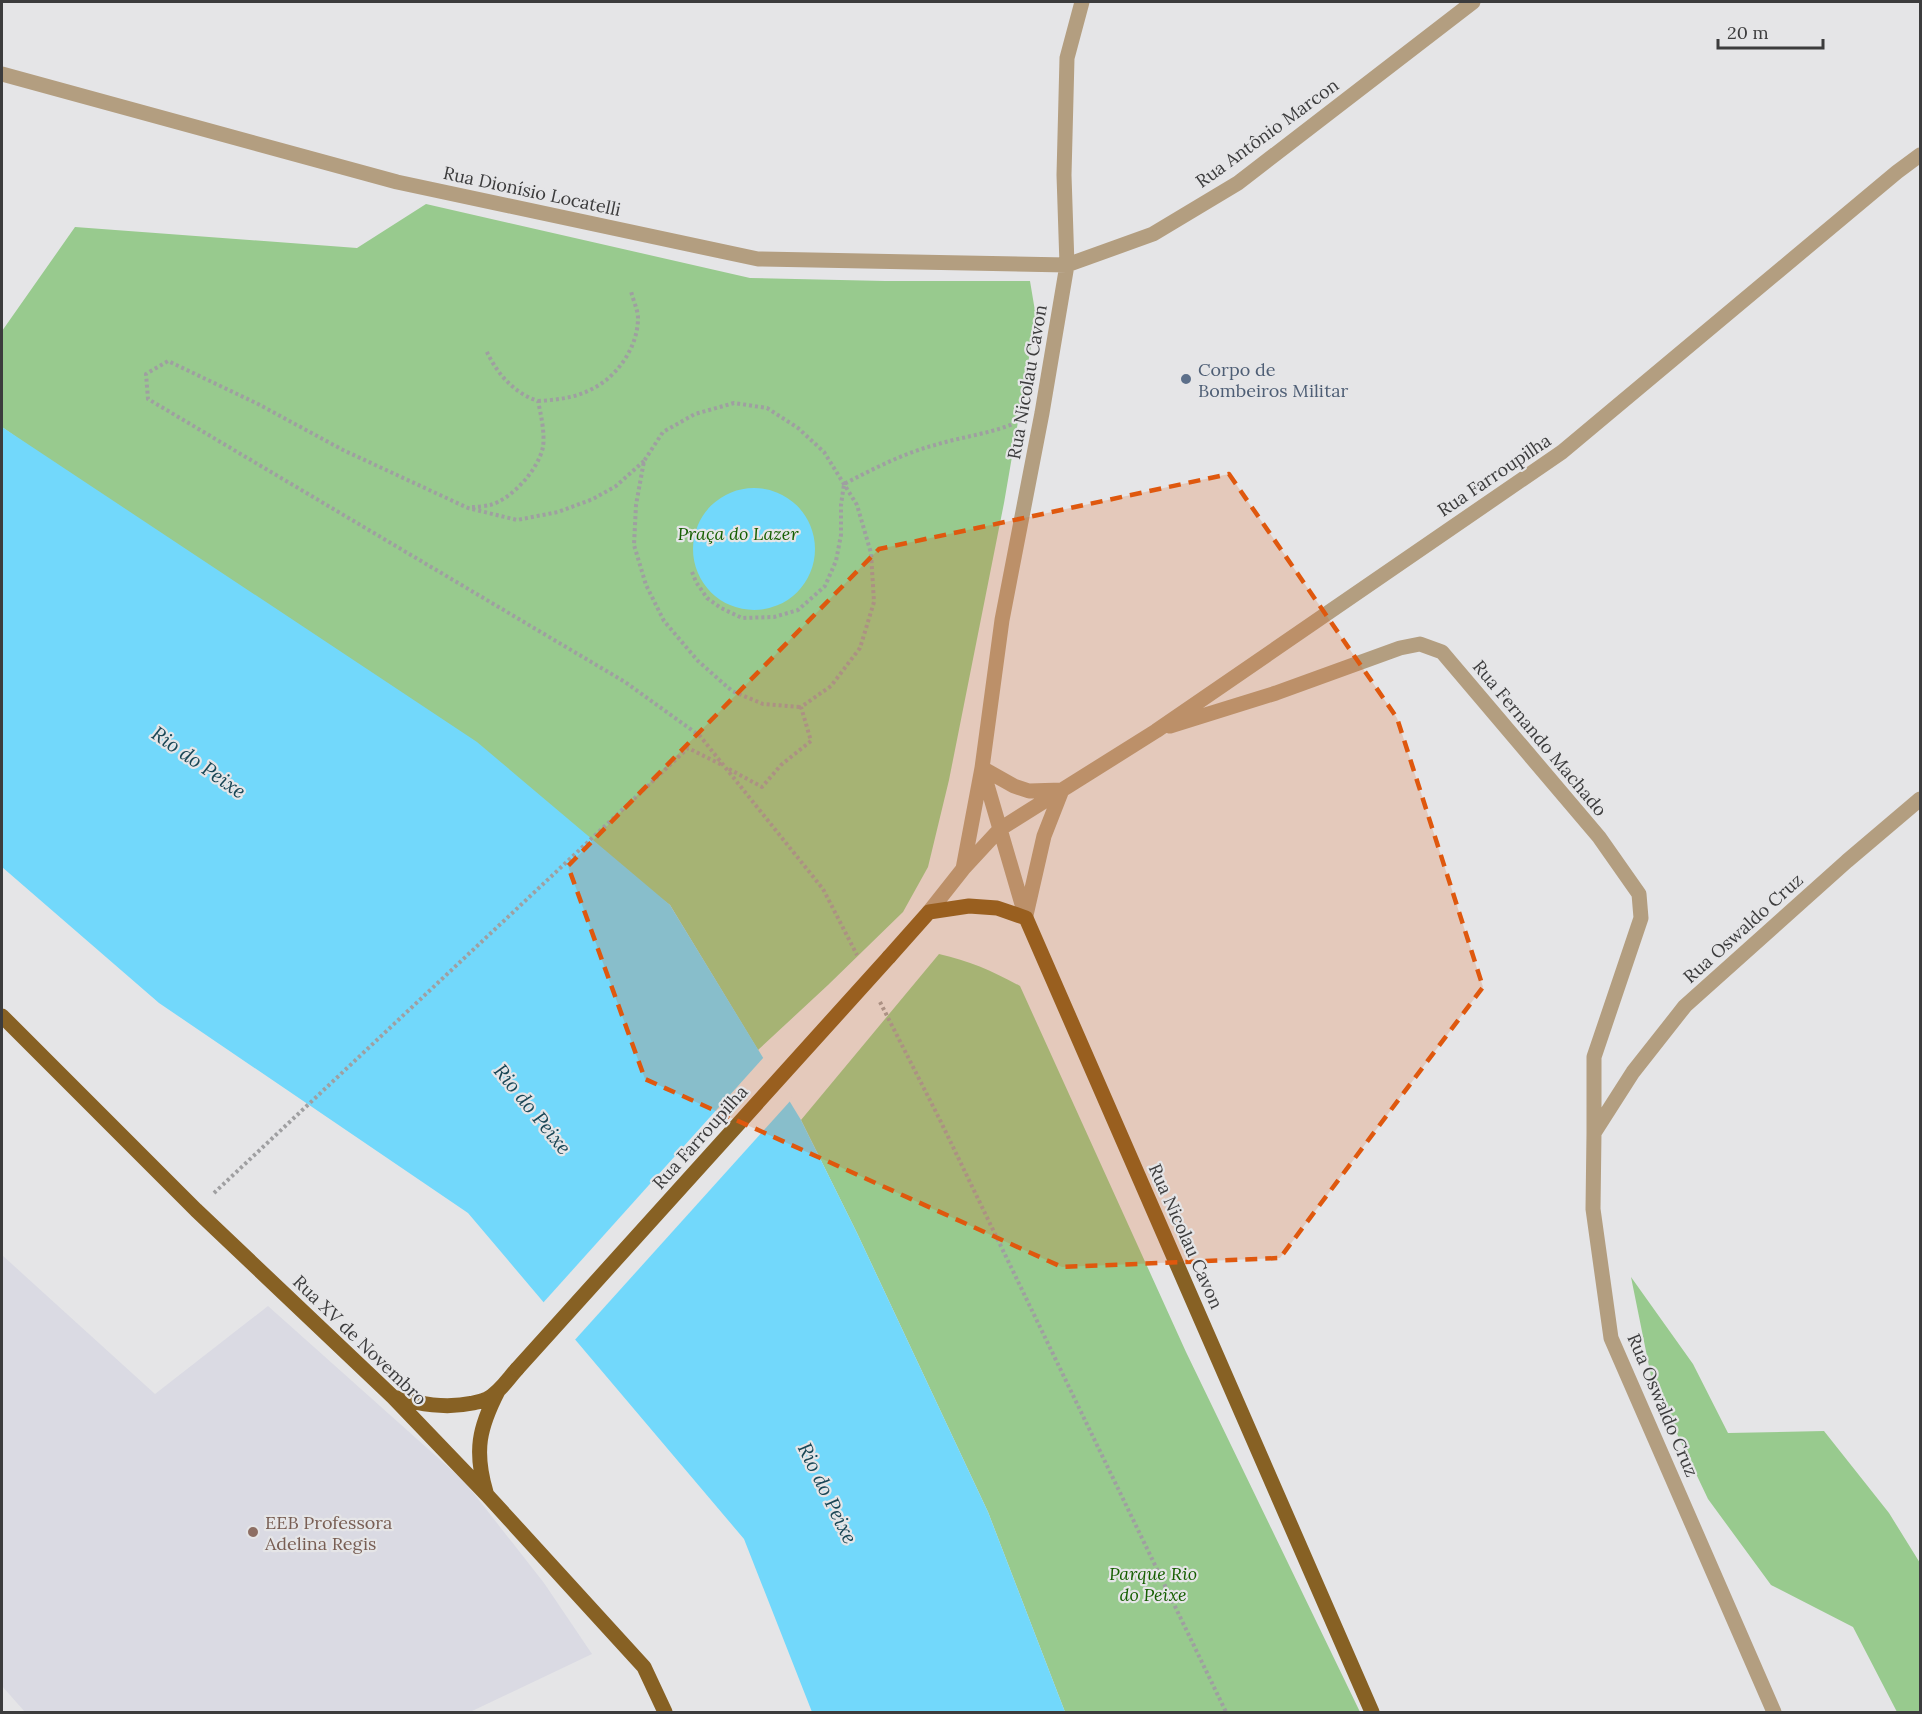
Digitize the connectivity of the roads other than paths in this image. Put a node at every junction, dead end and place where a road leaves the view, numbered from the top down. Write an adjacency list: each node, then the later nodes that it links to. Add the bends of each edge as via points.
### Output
1 (1082, 2): 5 (street, Rua Nicolau Cavon, via 1067,58)
2 (1473, 2): 5 (street, Rua Antônio Marcon, via 1238,183 1154,234)
3 (2, 74): 5 (street, Rua Dionísio Locatelli, via 397,182 758,259)
4 (1920, 155): 6 (street, Rua Farroupilha, via 1562,452)
5 (1067, 265): 7 (street, Rua Nicolau Cavon, via 1002,620)
6 (1156, 731): 8 (street, Rua Farroupilha); 15 (street, Rua Fernando Machado, via 1400,648 1420,644 1442,652 1599,837 1639,894 1641,918 1594,1057)
7 (982, 768): 8 (street, via 1014,786); 10 (street, Rua Nicolau Cavon); 11 (street, Rua Nicolau Cavon)
8 (1062, 790): 10 (street, Rua Farroupilha); 13 (street, via 1044,836)
9 (1920, 799): 15 (street, Rua Oswaldo Cruz, via 1685,1006 1633,1072)
10 (1000, 830): 11 (street, Rua Farroupilha); 13 (street, Rua Nicolau Cavon)
11 (963, 868): 12 (street, Rua Farroupilha)
12 (929, 912): 13 (main road, via 969,906 997,908); 16 (main road, Rua Farroupilha, bridge)
13 (1026, 918): 20 (main road, Rua Nicolau Cavon)
14 (2, 1016): 17 (main road, Rua XV de Novembro, via 196,1210)
15 (1594, 1133): 21 (street, Rua Oswaldo Cruz, via 1593,1209 1611,1338)
16 (500, 1389): 17 (main road, Rua Farroupilha, via 486,1399 448,1406); 18 (main road, Rua Farroupilha, via 486,1414 480,1440 480,1469)
17 (393, 1397): 18 (main road, Rua XV de Novembro)
18 (487, 1495): 19 (main road, Rua XV de Novembro, via 644,1667)
19 (665, 1713)
20 (1372, 1713)
21 (1774, 1713)

